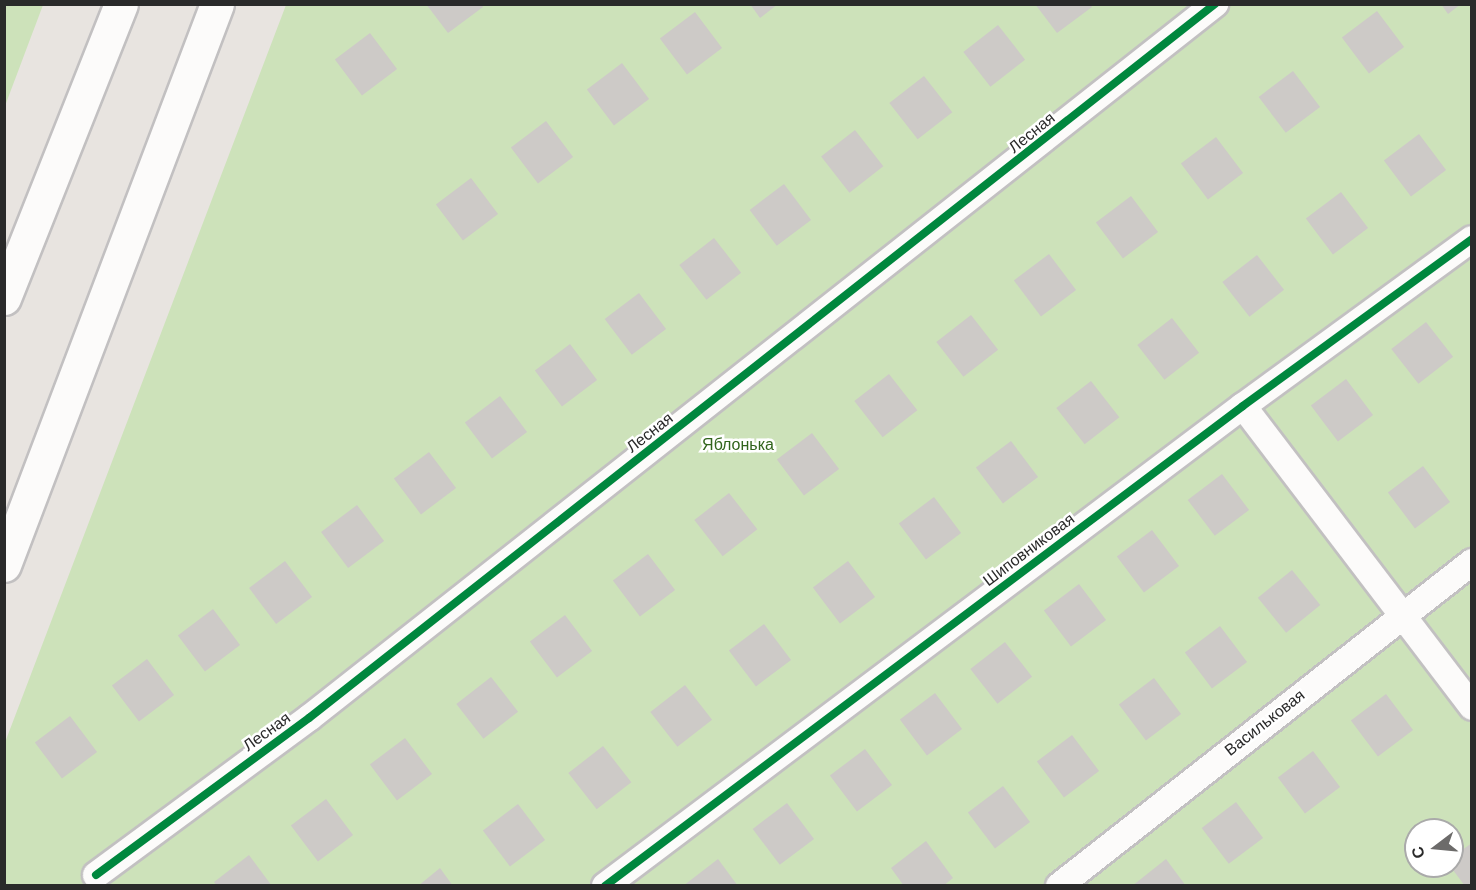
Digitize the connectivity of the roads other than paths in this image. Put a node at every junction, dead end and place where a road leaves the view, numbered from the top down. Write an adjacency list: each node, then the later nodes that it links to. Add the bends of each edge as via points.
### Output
1 (121, 4): 5 (main road)
2 (218, 4): 8 (main road)
3 (1215, 4): 11 (street, Лесная, via 318,711)
4 (1472, 240): 6 (street, Шиповниковая)
5 (4, 298)
6 (1243, 406): 9 (street); 12 (street, Шиповниковая)
7 (1472, 562): 9 (street, Васильковая)
8 (4, 565)
9 (1402, 615): 10 (street); 13 (street, Васильковая)
10 (1472, 707)
11 (96, 875)
12 (605, 885)
13 (1059, 885)

